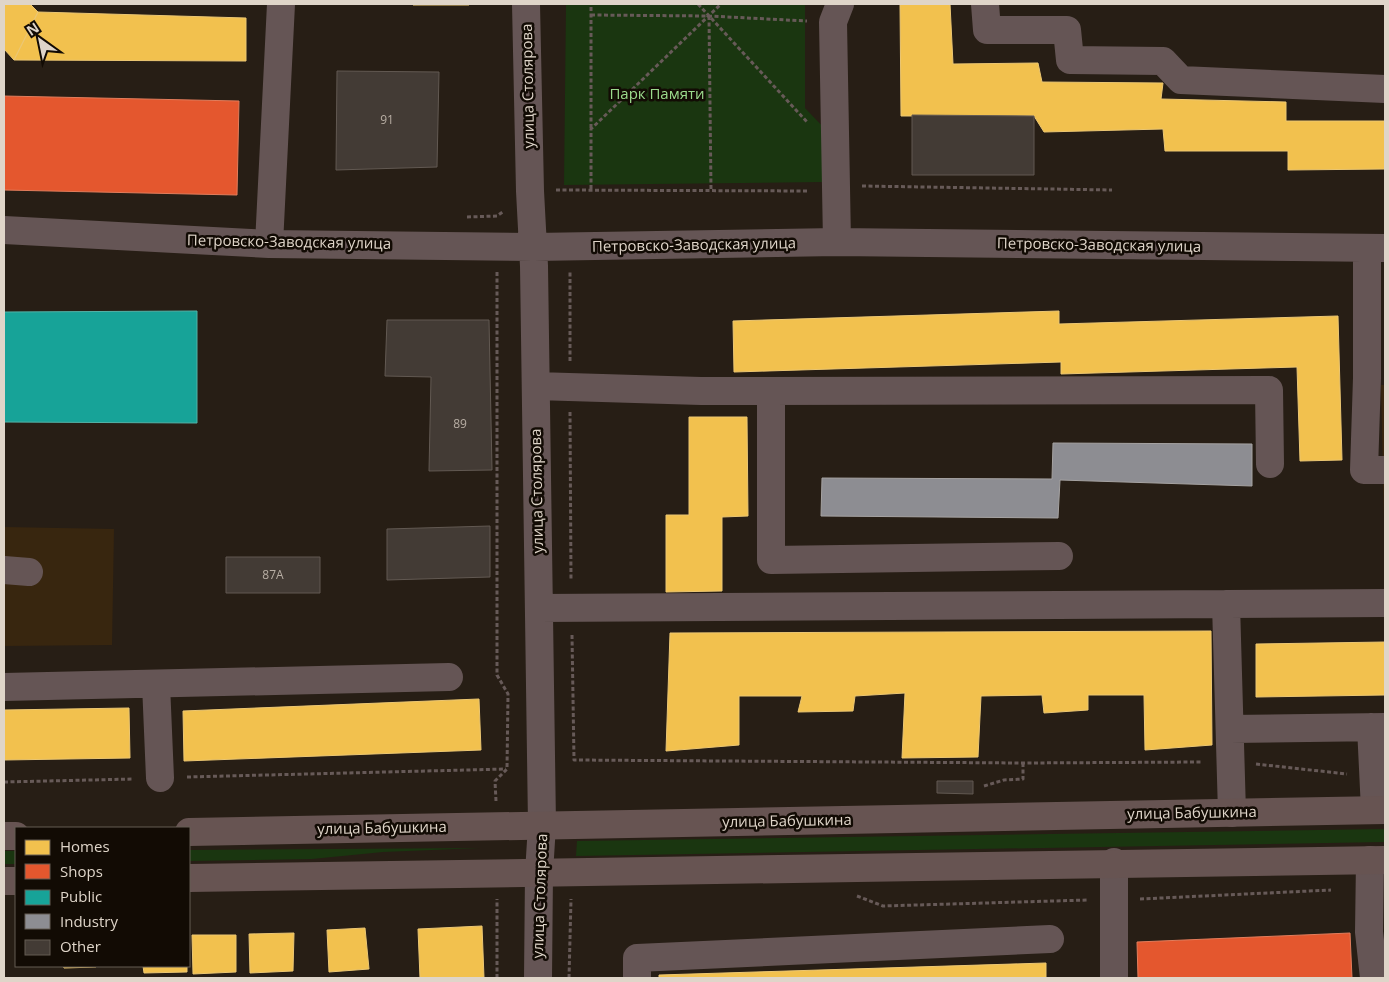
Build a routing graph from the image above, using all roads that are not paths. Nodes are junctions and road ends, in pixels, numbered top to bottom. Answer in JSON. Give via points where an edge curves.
{"nodes":[{"id":1,"x":281,"y":4,"type":"edge"},
{"id":2,"x":526,"y":4,"type":"edge"},
{"id":3,"x":985,"y":4,"type":"edge"},
{"id":4,"x":836,"y":13,"type":"edge"},
{"id":5,"x":1385,"y":89,"type":"edge"},
{"id":6,"x":4,"y":230,"type":"edge"},
{"id":7,"x":837,"y":242,"type":"junction"},
{"id":8,"x":269,"y":244,"type":"junction"},
{"id":9,"x":534,"y":247,"type":"junction"},
{"id":10,"x":1376,"y":260,"type":"edge"},
{"id":11,"x":1376,"y":378,"type":"edge"},
{"id":12,"x":536,"y":386,"type":"junction"},
{"id":13,"x":771,"y":390,"type":"junction"},
{"id":14,"x":1270,"y":464,"type":"dead end"},
{"id":15,"x":1385,"y":470,"type":"edge"},
{"id":16,"x":1058,"y":556,"type":"dead end"},
{"id":17,"x":1385,"y":603,"type":"edge"},
{"id":18,"x":1226,"y":604,"type":"junction"},
{"id":19,"x":539,"y":608,"type":"junction"},
{"id":20,"x":448,"y":676,"type":"dead end"},
{"id":21,"x":156,"y":684,"type":"junction"},
{"id":22,"x":4,"y":687,"type":"edge"},
{"id":23,"x":1378,"y":727,"type":"edge"},
{"id":24,"x":1230,"y":729,"type":"junction"},
{"id":25,"x":160,"y":778,"type":"road end"},
{"id":26,"x":1378,"y":802,"type":"edge"},
{"id":27,"x":1232,"y":813,"type":"junction"},
{"id":28,"x":542,"y":825,"type":"junction"},
{"id":29,"x":190,"y":832,"type":"edge"},
{"id":30,"x":1378,"y":860,"type":"edge"},
{"id":31,"x":1114,"y":862,"type":"junction"},
{"id":32,"x":539,"y":873,"type":"junction"},
{"id":33,"x":190,"y":878,"type":"edge"},
{"id":34,"x":1377,"y":932,"type":"edge"},
{"id":35,"x":1050,"y":939,"type":"dead end"},
{"id":36,"x":538,"y":978,"type":"edge"},
{"id":37,"x":637,"y":978,"type":"edge"},
{"id":38,"x":1114,"y":978,"type":"edge"},
{"id":39,"x":1374,"y":978,"type":"edge"}],
"edges":[{"from":1,"to":8,"type":"street"},
{"from":2,"to":9,"type":"street","name":"улица Столярова"},
{"from":3,"to":5,"type":"street","via":[[987,30],[1068,30],[1070,60],[1163,61],[1181,80]]},
{"from":4,"to":7,"type":"street"},
{"from":6,"to":8,"type":"street","name":"Петровско-Заводская улица"},
{"from":7,"to":9,"type":"street","name":"Петровско-Заводская улица"},
{"from":7,"to":10,"type":"street","name":"Петровско-Заводская улица"},
{"from":8,"to":9,"type":"street","name":"Петровско-Заводская улица"},
{"from":9,"to":12,"type":"street","name":"улица Столярова"},
{"from":10,"to":11,"type":"street"},
{"from":11,"to":15,"type":"street","via":[[1364,470]]},
{"from":12,"to":13,"type":"street"},
{"from":12,"to":19,"type":"street","name":"улица Столярова"},
{"from":13,"to":14,"type":"street","via":[[1269,390]]},
{"from":13,"to":16,"type":"street","via":[[770,560]]},
{"from":17,"to":18,"type":"street"},
{"from":18,"to":19,"type":"street"},
{"from":18,"to":24,"type":"street"},
{"from":19,"to":28,"type":"street","name":"улица Столярова"},
{"from":20,"to":21,"type":"street"},
{"from":21,"to":22,"type":"street"},
{"from":21,"to":25,"type":"street"},
{"from":23,"to":24,"type":"street"},
{"from":23,"to":26,"type":"street"},
{"from":24,"to":27,"type":"street"},
{"from":26,"to":27,"type":"main road","name":"улица Бабушкина"},
{"from":27,"to":28,"type":"main road","name":"улица Бабушкина"},
{"from":28,"to":29,"type":"main road","name":"улица Бабушкина"},
{"from":28,"to":32,"type":"street","name":"улица Столярова"},
{"from":30,"to":31,"type":"main road"},
{"from":30,"to":34,"type":"street","via":[[1370,888]]},
{"from":31,"to":32,"type":"main road"},
{"from":31,"to":38,"type":"street"},
{"from":32,"to":33,"type":"main road"},
{"from":32,"to":36,"type":"street","name":"улица Столярова"},
{"from":34,"to":39,"type":"street"},
{"from":35,"to":37,"type":"street","via":[[638,958]]}]}
